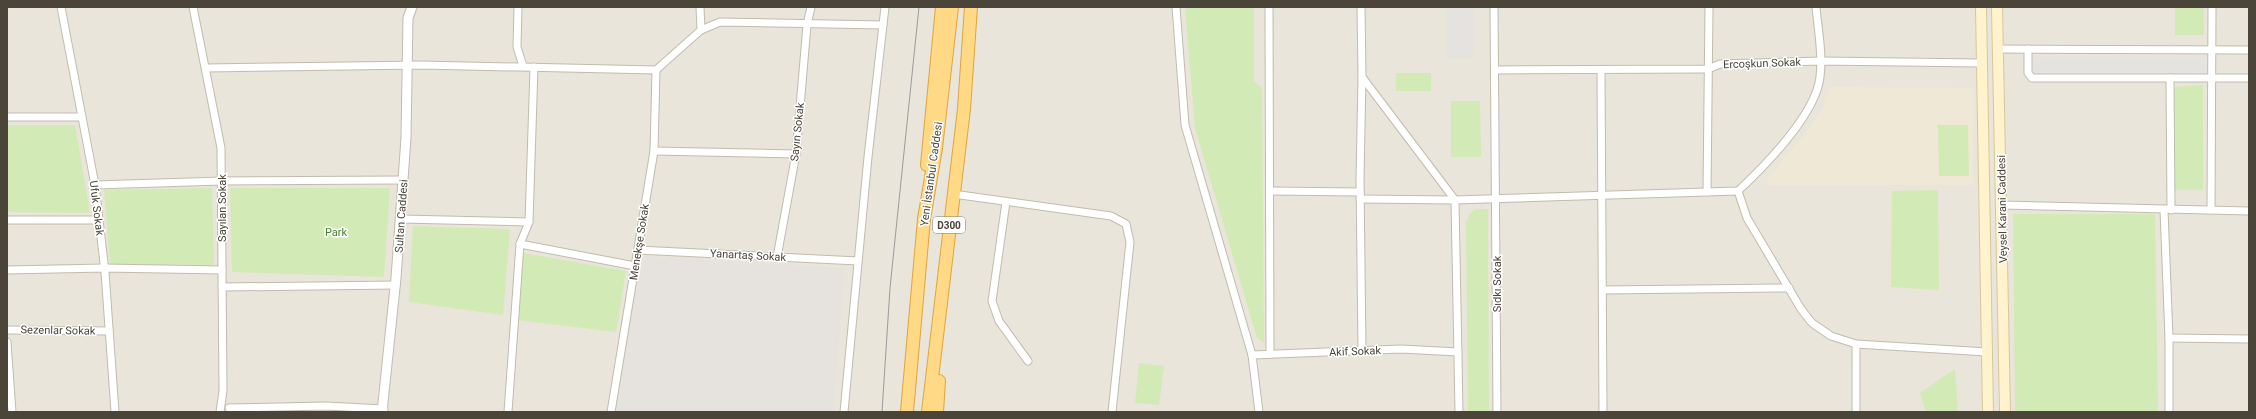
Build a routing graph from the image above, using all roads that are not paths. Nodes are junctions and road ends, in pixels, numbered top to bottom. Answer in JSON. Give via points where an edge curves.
{"nodes":[{"id":1,"x":61,"y":7,"type":"edge"},
{"id":2,"x":193,"y":7,"type":"edge"},
{"id":3,"x":404,"y":7,"type":"edge"},
{"id":4,"x":412,"y":7,"type":"edge"},
{"id":5,"x":518,"y":7,"type":"edge"},
{"id":6,"x":700,"y":7,"type":"edge"},
{"id":7,"x":811,"y":7,"type":"edge"},
{"id":8,"x":885,"y":7,"type":"edge"},
{"id":9,"x":942,"y":7,"type":"edge"},
{"id":10,"x":952,"y":7,"type":"edge"},
{"id":11,"x":971,"y":7,"type":"edge"},
{"id":12,"x":980,"y":7,"type":"edge"},
{"id":13,"x":1176,"y":7,"type":"edge"},
{"id":14,"x":1269,"y":7,"type":"edge"},
{"id":15,"x":1361,"y":7,"type":"edge"},
{"id":16,"x":1494,"y":7,"type":"edge"},
{"id":17,"x":1709,"y":7,"type":"edge"},
{"id":18,"x":1816,"y":7,"type":"edge"},
{"id":19,"x":1981,"y":7,"type":"edge"},
{"id":20,"x":1997,"y":7,"type":"edge"},
{"id":21,"x":2212,"y":7,"type":"edge"},
{"id":22,"x":408,"y":18,"type":"junction"},
{"id":23,"x":807,"y":25,"type":"junction"},
{"id":24,"x":883,"y":25,"type":"junction"},
{"id":25,"x":700,"y":30,"type":"junction"},
{"id":26,"x":1999,"y":49,"type":"junction"},
{"id":27,"x":2028,"y":49,"type":"junction"},
{"id":28,"x":2211,"y":49,"type":"junction"},
{"id":29,"x":2249,"y":50,"type":"edge"},
{"id":30,"x":1821,"y":61,"type":"junction"},
{"id":31,"x":1982,"y":63,"type":"junction"},
{"id":32,"x":406,"y":66,"type":"junction"},
{"id":33,"x":523,"y":66,"type":"junction"},
{"id":34,"x":534,"y":67,"type":"junction"},
{"id":35,"x":206,"y":68,"type":"junction"},
{"id":36,"x":656,"y":70,"type":"junction"},
{"id":37,"x":1495,"y":70,"type":"junction"},
{"id":38,"x":1601,"y":70,"type":"junction"},
{"id":39,"x":1708,"y":70,"type":"junction"},
{"id":40,"x":1362,"y":77,"type":"junction"},
{"id":41,"x":2170,"y":78,"type":"junction"},
{"id":42,"x":2210,"y":78,"type":"junction"},
{"id":43,"x":2249,"y":78,"type":"edge"},
{"id":44,"x":964,"y":109,"type":"junction"},
{"id":45,"x":7,"y":116,"type":"edge"},
{"id":46,"x":81,"y":117,"type":"junction"},
{"id":47,"x":654,"y":151,"type":"junction"},
{"id":48,"x":796,"y":154,"type":"junction"},
{"id":49,"x":403,"y":180,"type":"junction"},
{"id":50,"x":222,"y":181,"type":"junction"},
{"id":51,"x":95,"y":185,"type":"junction"},
{"id":52,"x":1270,"y":191,"type":"junction"},
{"id":53,"x":1738,"y":191,"type":"junction"},
{"id":54,"x":1707,"y":192,"type":"junction"},
{"id":55,"x":953,"y":194,"type":"junction"},
{"id":56,"x":1360,"y":195,"type":"junction"},
{"id":57,"x":1603,"y":195,"type":"junction"},
{"id":58,"x":1497,"y":198,"type":"junction"},
{"id":59,"x":1455,"y":200,"type":"junction"},
{"id":60,"x":1006,"y":202,"type":"junction"},
{"id":61,"x":2002,"y":205,"type":"junction"},
{"id":62,"x":2167,"y":210,"type":"junction"},
{"id":63,"x":2211,"y":210,"type":"junction"},
{"id":64,"x":2249,"y":211,"type":"edge"},
{"id":65,"x":400,"y":219,"type":"junction"},
{"id":66,"x":924,"y":219,"type":"junction"},
{"id":67,"x":7,"y":220,"type":"edge"},
{"id":68,"x":99,"y":220,"type":"junction"},
{"id":69,"x":529,"y":222,"type":"junction"},
{"id":70,"x":520,"y":244,"type":"junction"},
{"id":71,"x":638,"y":250,"type":"junction"},
{"id":72,"x":777,"y":256,"type":"junction"},
{"id":73,"x":858,"y":260,"type":"junction"},
{"id":74,"x":635,"y":266,"type":"junction"},
{"id":75,"x":104,"y":268,"type":"junction"},
{"id":76,"x":7,"y":270,"type":"edge"},
{"id":77,"x":222,"y":270,"type":"junction"},
{"id":78,"x":396,"y":285,"type":"junction"},
{"id":79,"x":222,"y":287,"type":"junction"},
{"id":80,"x":1789,"y":288,"type":"junction"},
{"id":81,"x":1604,"y":290,"type":"junction"},
{"id":82,"x":7,"y":330,"type":"edge"},
{"id":83,"x":109,"y":331,"type":"junction"},
{"id":84,"x":913,"y":338,"type":"junction"},
{"id":85,"x":2169,"y":338,"type":"junction"},
{"id":86,"x":2249,"y":339,"type":"edge"},
{"id":87,"x":7,"y":342,"type":"edge"},
{"id":88,"x":936,"y":342,"type":"junction"},
{"id":89,"x":1856,"y":344,"type":"junction"},
{"id":90,"x":1362,"y":351,"type":"junction"},
{"id":91,"x":1458,"y":352,"type":"junction"},
{"id":92,"x":1987,"y":352,"type":"junction"},
{"id":93,"x":1270,"y":354,"type":"junction"},
{"id":94,"x":1252,"y":355,"type":"junction"},
{"id":95,"x":1028,"y":361,"type":"dead end"},
{"id":96,"x":223,"y":391,"type":"junction"},
{"id":97,"x":229,"y":410,"type":"edge"},
{"id":98,"x":384,"y":411,"type":"edge"},
{"id":99,"x":12,"y":412,"type":"edge"},
{"id":100,"x":115,"y":412,"type":"edge"},
{"id":101,"x":220,"y":412,"type":"edge"},
{"id":102,"x":508,"y":412,"type":"edge"},
{"id":103,"x":611,"y":412,"type":"edge"},
{"id":104,"x":844,"y":412,"type":"edge"},
{"id":105,"x":899,"y":412,"type":"edge"},
{"id":106,"x":907,"y":412,"type":"edge"},
{"id":107,"x":928,"y":412,"type":"edge"},
{"id":108,"x":937,"y":412,"type":"edge"},
{"id":109,"x":1112,"y":412,"type":"edge"},
{"id":110,"x":1259,"y":412,"type":"edge"},
{"id":111,"x":1460,"y":412,"type":"edge"},
{"id":112,"x":1498,"y":412,"type":"edge"},
{"id":113,"x":1604,"y":412,"type":"edge"},
{"id":114,"x":1856,"y":412,"type":"edge"},
{"id":115,"x":1988,"y":412,"type":"edge"},
{"id":116,"x":2005,"y":412,"type":"edge"},
{"id":117,"x":2169,"y":412,"type":"edge"}],
"edges":[{"from":1,"to":46,"type":"street","name":"Ufuk Sokak"},
{"from":2,"to":35,"type":"street","name":"Sayılan Sokak"},
{"from":3,"to":22,"type":"street","name":"Sultan Caddesi"},
{"from":4,"to":22,"type":"street","name":"Sultan Caddesi"},
{"from":5,"to":33,"type":"street","via":[[517,47]]},
{"from":6,"to":25,"type":"street"},
{"from":7,"to":23,"type":"street","name":"Sayın Sokak"},
{"from":8,"to":24,"type":"street"},
{"from":9,"to":66,"type":"highway","via":[[927,145]]},
{"from":10,"to":66,"type":"highway","name":"Yeni İstanbul Caddesi","number":"D300","via":[[936,148]]},
{"from":11,"to":44,"type":"highway","number":"D300"},
{"from":12,"to":44,"type":"highway"},
{"from":13,"to":94,"type":"street","via":[[1185,125]]},
{"from":14,"to":52,"type":"street"},
{"from":15,"to":40,"type":"street"},
{"from":16,"to":37,"type":"street","name":"Sıdkı Sokak"},
{"from":17,"to":39,"type":"street"},
{"from":18,"to":30,"type":"street"},
{"from":19,"to":31,"type":"main road","name":"Veysel Karani Caddesi"},
{"from":20,"to":26,"type":"main road","name":"Veysel Karani Caddesi"},
{"from":21,"to":28,"type":"street"},
{"from":22,"to":32,"type":"street","name":"Sultan Caddesi"},
{"from":23,"to":24,"type":"street"},
{"from":23,"to":25,"type":"street","via":[[720,22]]},
{"from":23,"to":48,"type":"street","name":"Sayın Sokak"},
{"from":24,"to":73,"type":"street"},
{"from":25,"to":36,"type":"street"},
{"from":26,"to":27,"type":"street"},
{"from":26,"to":61,"type":"main road","name":"Veysel Karani Caddesi"},
{"from":27,"to":28,"type":"street"},
{"from":27,"to":41,"type":"street","via":[[2028,73],[2032,78]]},
{"from":28,"to":29,"type":"street"},
{"from":28,"to":42,"type":"street"},
{"from":30,"to":31,"type":"street","name":"Ercoşkun Sokak"},
{"from":30,"to":39,"type":"street","name":"Ercoşkun Sokak","via":[[1720,64]]},
{"from":30,"to":53,"type":"street","via":[[1816,96],[1806,114],[1754,176]]},
{"from":31,"to":92,"type":"main road","name":"Veysel Karani Caddesi"},
{"from":32,"to":33,"type":"street"},
{"from":32,"to":35,"type":"street"},
{"from":32,"to":49,"type":"street","name":"Sultan Caddesi"},
{"from":33,"to":34,"type":"street"},
{"from":34,"to":36,"type":"street"},
{"from":34,"to":69,"type":"street"},
{"from":35,"to":50,"type":"street","name":"Sayılan Sokak","via":[[222,148]]},
{"from":36,"to":47,"type":"street","name":"Menekşe Sokak"},
{"from":37,"to":38,"type":"street","name":"Ercoşkun Sokak"},
{"from":37,"to":58,"type":"street","name":"Sıdkı Sokak"},
{"from":38,"to":39,"type":"street","name":"Ercoşkun Sokak"},
{"from":38,"to":57,"type":"street"},
{"from":39,"to":54,"type":"street"},
{"from":40,"to":56,"type":"street"},
{"from":40,"to":59,"type":"street"},
{"from":41,"to":42,"type":"street"},
{"from":41,"to":62,"type":"street"},
{"from":42,"to":43,"type":"street"},
{"from":42,"to":63,"type":"street"},
{"from":44,"to":55,"type":"highway","number":"D300"},
{"from":45,"to":46,"type":"street"},
{"from":46,"to":51,"type":"street","name":"Ufuk Sokak"},
{"from":47,"to":48,"type":"street"},
{"from":47,"to":71,"type":"street","name":"Menekşe Sokak"},
{"from":48,"to":72,"type":"street","name":"Sayın Sokak"},
{"from":49,"to":50,"type":"street"},
{"from":49,"to":65,"type":"street","name":"Sultan Caddesi"},
{"from":50,"to":51,"type":"street"},
{"from":50,"to":77,"type":"street","name":"Sayılan Sokak"},
{"from":51,"to":68,"type":"street","name":"Ufuk Sokak"},
{"from":52,"to":56,"type":"street"},
{"from":52,"to":93,"type":"street"},
{"from":53,"to":54,"type":"street"},
{"from":53,"to":80,"type":"street","via":[[1747,218]]},
{"from":54,"to":57,"type":"street"},
{"from":55,"to":60,"type":"street"},
{"from":55,"to":88,"type":"highway","number":"D300"},
{"from":56,"to":59,"type":"street"},
{"from":56,"to":90,"type":"street"},
{"from":57,"to":58,"type":"street"},
{"from":57,"to":81,"type":"street"},
{"from":58,"to":59,"type":"street"},
{"from":58,"to":112,"type":"street","name":"Sıdkı Sokak"},
{"from":59,"to":91,"type":"street"},
{"from":60,"to":95,"type":"street","via":[[992,301],[999,321]]},
{"from":60,"to":109,"type":"street","via":[[1111,216],[1126,224],[1130,242]]},
{"from":61,"to":62,"type":"street"},
{"from":61,"to":116,"type":"main road","name":"Veysel Karani Caddesi"},
{"from":62,"to":63,"type":"street"},
{"from":62,"to":85,"type":"street"},
{"from":63,"to":64,"type":"street"},
{"from":65,"to":69,"type":"street"},
{"from":65,"to":78,"type":"street","name":"Sultan Caddesi"},
{"from":66,"to":84,"type":"highway","name":"Yeni İstanbul Caddesi","number":"D300"},
{"from":67,"to":68,"type":"street"},
{"from":68,"to":75,"type":"street","name":"Ufuk Sokak"},
{"from":69,"to":70,"type":"street"},
{"from":70,"to":74,"type":"street"},
{"from":70,"to":102,"type":"street"},
{"from":71,"to":72,"type":"street","name":"Yanartaş Sokak"},
{"from":71,"to":74,"type":"street","name":"Menekşe Sokak"},
{"from":72,"to":73,"type":"street","name":"Yanartaş Sokak"},
{"from":73,"to":104,"type":"street"},
{"from":74,"to":103,"type":"street","name":"Menekşe Sokak"},
{"from":75,"to":76,"type":"street"},
{"from":75,"to":77,"type":"street"},
{"from":75,"to":83,"type":"street","name":"Ufuk Sokak"},
{"from":77,"to":79,"type":"street","name":"Sayılan Sokak"},
{"from":78,"to":79,"type":"street"},
{"from":78,"to":98,"type":"street","name":"Sultan Caddesi"},
{"from":79,"to":96,"type":"street","name":"Sayılan Sokak"},
{"from":80,"to":81,"type":"street"},
{"from":80,"to":89,"type":"street","via":[[1812,323],[1831,336]]},
{"from":81,"to":113,"type":"street"},
{"from":82,"to":83,"type":"street","name":"Sezenlar Sokak"},
{"from":83,"to":100,"type":"street","name":"Ufuk Sokak"},
{"from":84,"to":105,"type":"highway","via":[[905,368]]},
{"from":84,"to":106,"type":"highway","name":"Yeni İstanbul Caddesi"},
{"from":85,"to":86,"type":"street"},
{"from":85,"to":117,"type":"street"},
{"from":87,"to":99,"type":"street"},
{"from":88,"to":107,"type":"highway"},
{"from":88,"to":108,"type":"highway","via":[[939,364]]},
{"from":89,"to":92,"type":"street"},
{"from":89,"to":114,"type":"street"},
{"from":90,"to":91,"type":"street","name":"Akif Sokak"},
{"from":90,"to":93,"type":"street","name":"Akif Sokak"},
{"from":91,"to":111,"type":"street"},
{"from":92,"to":115,"type":"main road","name":"Veysel Karani Caddesi"},
{"from":93,"to":94,"type":"street","name":"Akif Sokak"},
{"from":94,"to":110,"type":"street"},
{"from":96,"to":97,"type":"street"},
{"from":96,"to":101,"type":"street","name":"Sayılan Sokak"},
{"from":97,"to":98,"type":"street","via":[[326,406]]}]}
